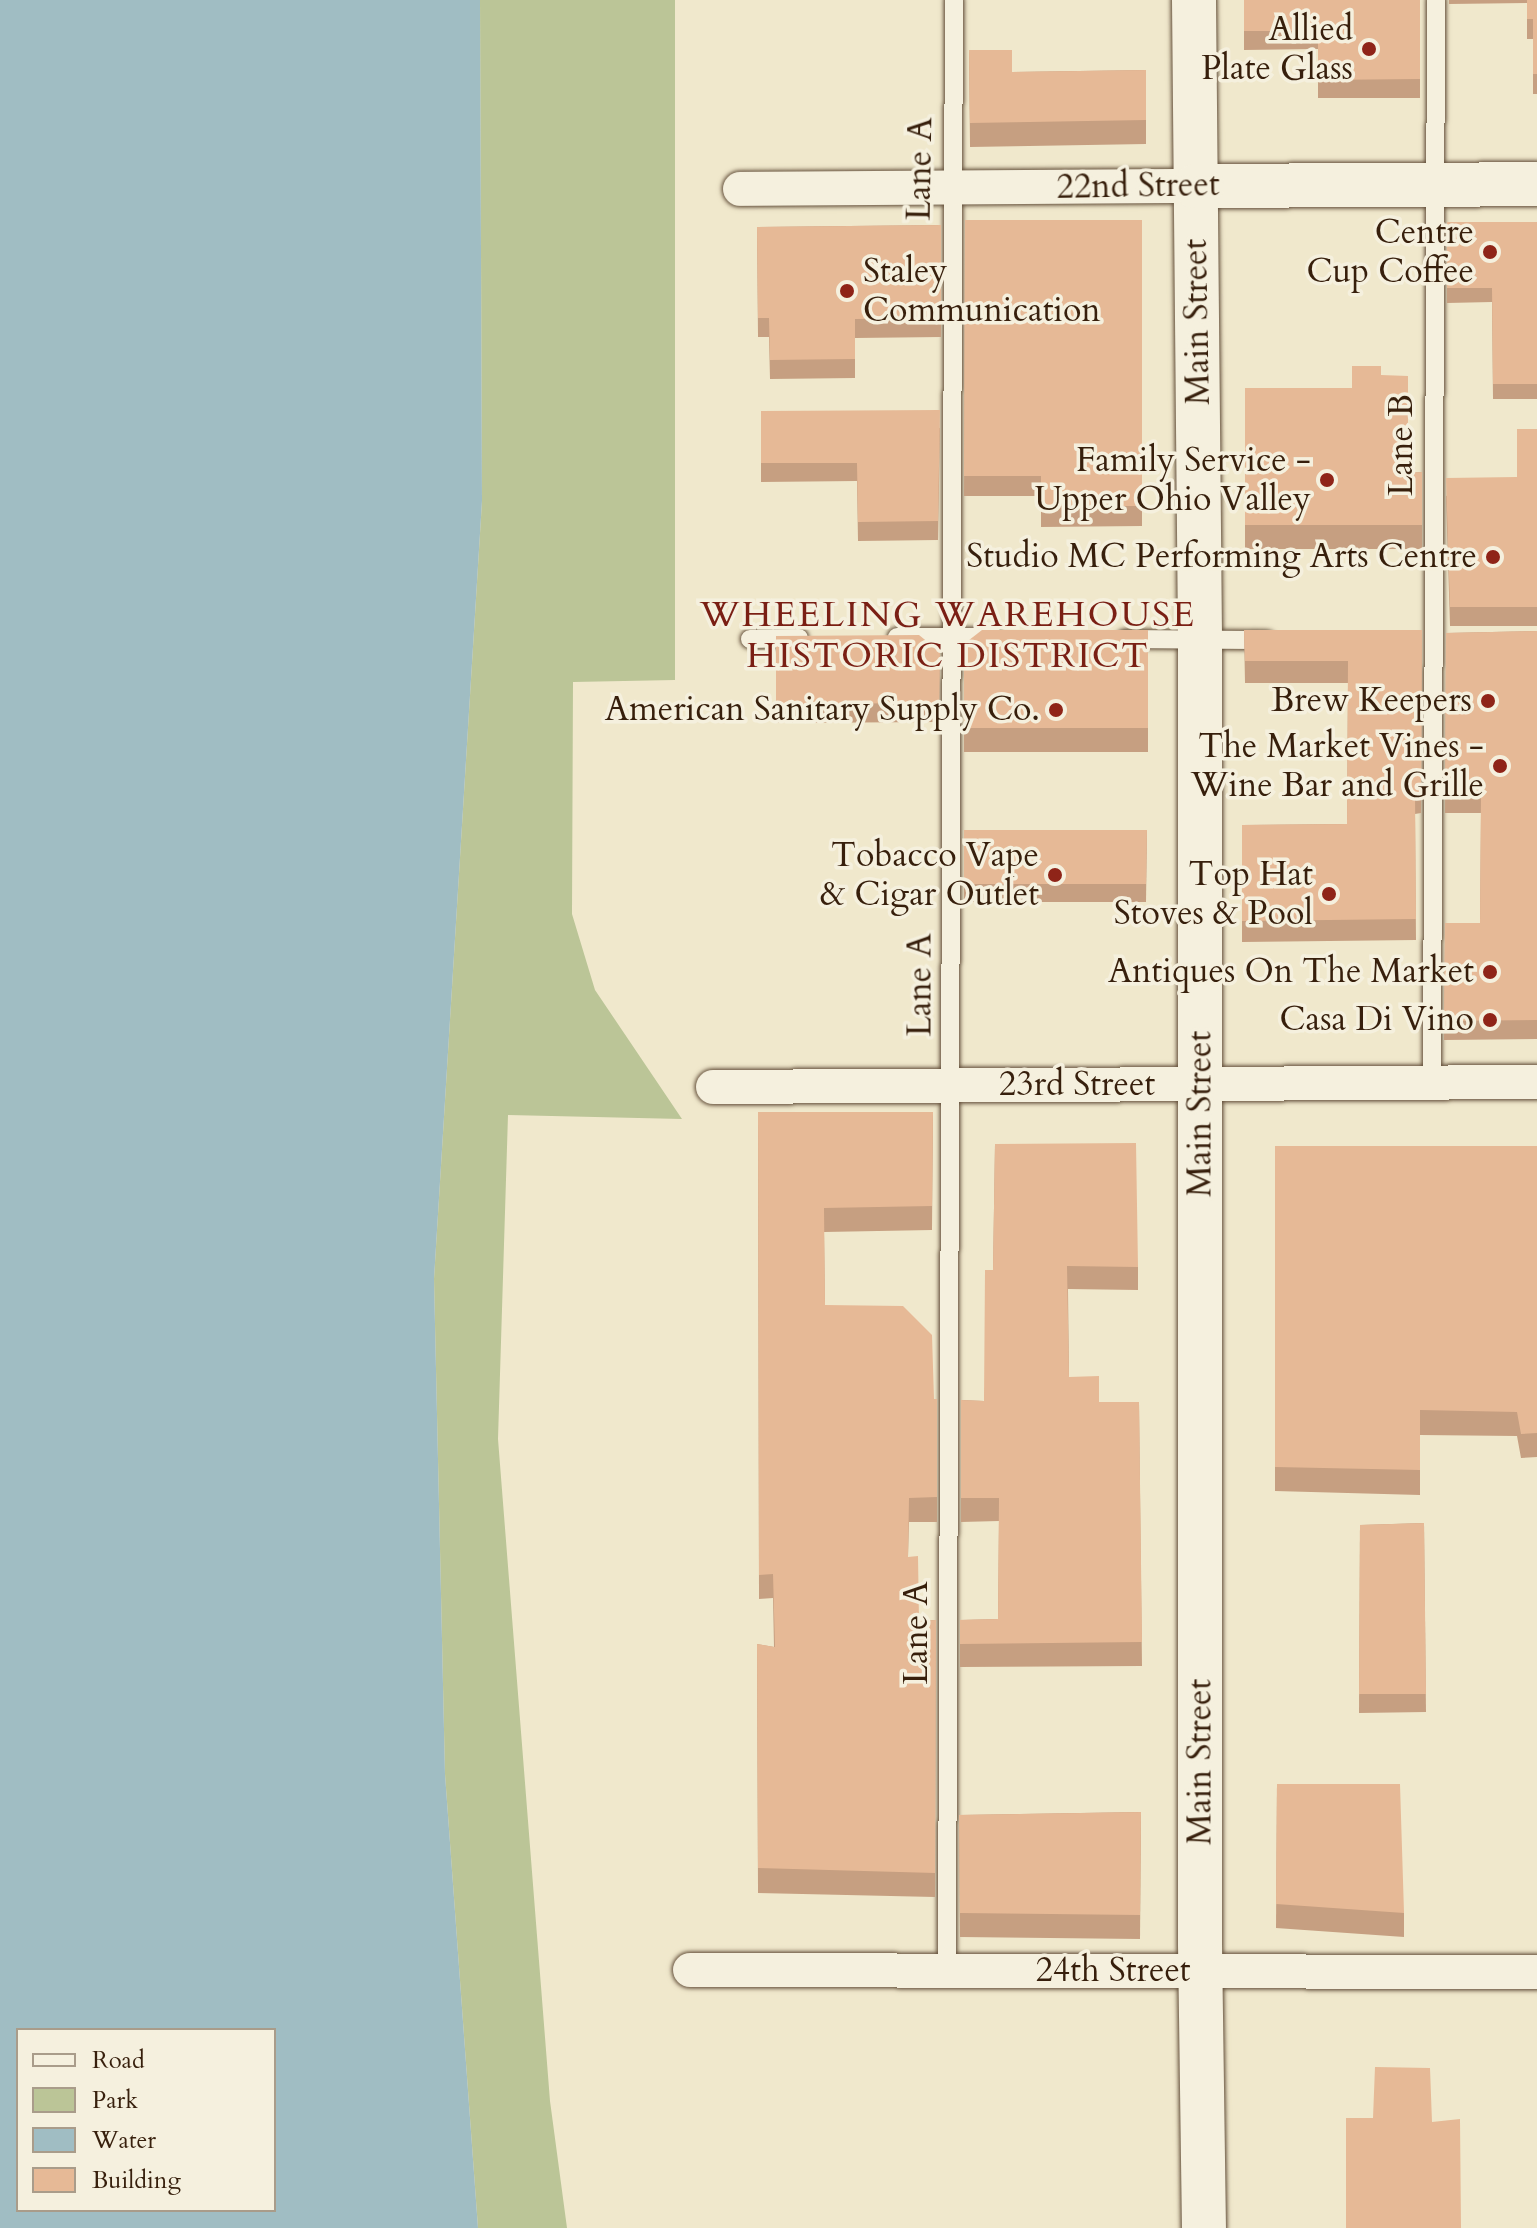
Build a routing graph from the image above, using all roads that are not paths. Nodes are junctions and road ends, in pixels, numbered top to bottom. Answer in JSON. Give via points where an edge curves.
{"nodes":[{"id":1,"x":954,"y":0,"type":"edge"},
{"id":2,"x":1194,"y":0,"type":"edge"},
{"id":3,"x":1436,"y":0,"type":"edge"},
{"id":4,"x":1537,"y":184,"type":"edge"},
{"id":5,"x":1434,"y":185,"type":"junction"},
{"id":6,"x":1195,"y":186,"type":"junction"},
{"id":7,"x":951,"y":188,"type":"junction"},
{"id":8,"x":740,"y":189,"type":"dead end"},
{"id":9,"x":950,"y":636,"type":"junction"},
{"id":10,"x":873,"y":637,"type":"edge"},
{"id":11,"x":1008,"y":637,"type":"edge"},
{"id":12,"x":812,"y":638,"type":"edge"},
{"id":13,"x":750,"y":639,"type":"dead end"},
{"id":14,"x":1110,"y":639,"type":"edge"},
{"id":15,"x":1293,"y":639,"type":"edge"},
{"id":16,"x":1200,"y":640,"type":"junction"},
{"id":17,"x":1537,"y":1082,"type":"edge"},
{"id":18,"x":1432,"y":1083,"type":"junction"},
{"id":19,"x":1200,"y":1084,"type":"junction"},
{"id":20,"x":951,"y":1086,"type":"junction"},
{"id":21,"x":713,"y":1087,"type":"dead end"},
{"id":22,"x":690,"y":1970,"type":"dead end"},
{"id":23,"x":947,"y":1971,"type":"junction"},
{"id":24,"x":1200,"y":1972,"type":"junction"},
{"id":25,"x":1537,"y":1972,"type":"edge"},
{"id":26,"x":1204,"y":2228,"type":"edge"}],
"edges":[{"from":1,"to":7,"type":"lane","name":"Lane A"},
{"from":2,"to":6,"type":"street","name":"Main Street"},
{"from":3,"to":5,"type":"lane","name":"Lane B"},
{"from":4,"to":5,"type":"street","name":"22nd Street"},
{"from":5,"to":6,"type":"street","name":"22nd Street"},
{"from":5,"to":18,"type":"lane","name":"Lane B"},
{"from":6,"to":7,"type":"street","name":"22nd Street"},
{"from":6,"to":16,"type":"street","name":"Main Street"},
{"from":7,"to":8,"type":"street","name":"22nd Street"},
{"from":7,"to":9,"type":"lane","name":"Lane A"},
{"from":9,"to":10,"type":"lane"},
{"from":9,"to":11,"type":"lane"},
{"from":9,"to":20,"type":"lane","name":"Lane A"},
{"from":12,"to":13,"type":"lane"},
{"from":14,"to":16,"type":"lane"},
{"from":15,"to":16,"type":"lane"},
{"from":16,"to":19,"type":"street","name":"Main Street"},
{"from":17,"to":18,"type":"street","name":"23rd Street"},
{"from":18,"to":19,"type":"street","name":"23rd Street"},
{"from":19,"to":20,"type":"street","name":"23rd Street"},
{"from":19,"to":24,"type":"street","name":"Main Street"},
{"from":20,"to":21,"type":"street","name":"23rd Street"},
{"from":20,"to":23,"type":"lane","name":"Lane A"},
{"from":22,"to":23,"type":"street","name":"24th Street"},
{"from":23,"to":24,"type":"street","name":"24th Street"},
{"from":24,"to":25,"type":"street","name":"24th Street"},
{"from":24,"to":26,"type":"street","name":"Main Street"}]}
